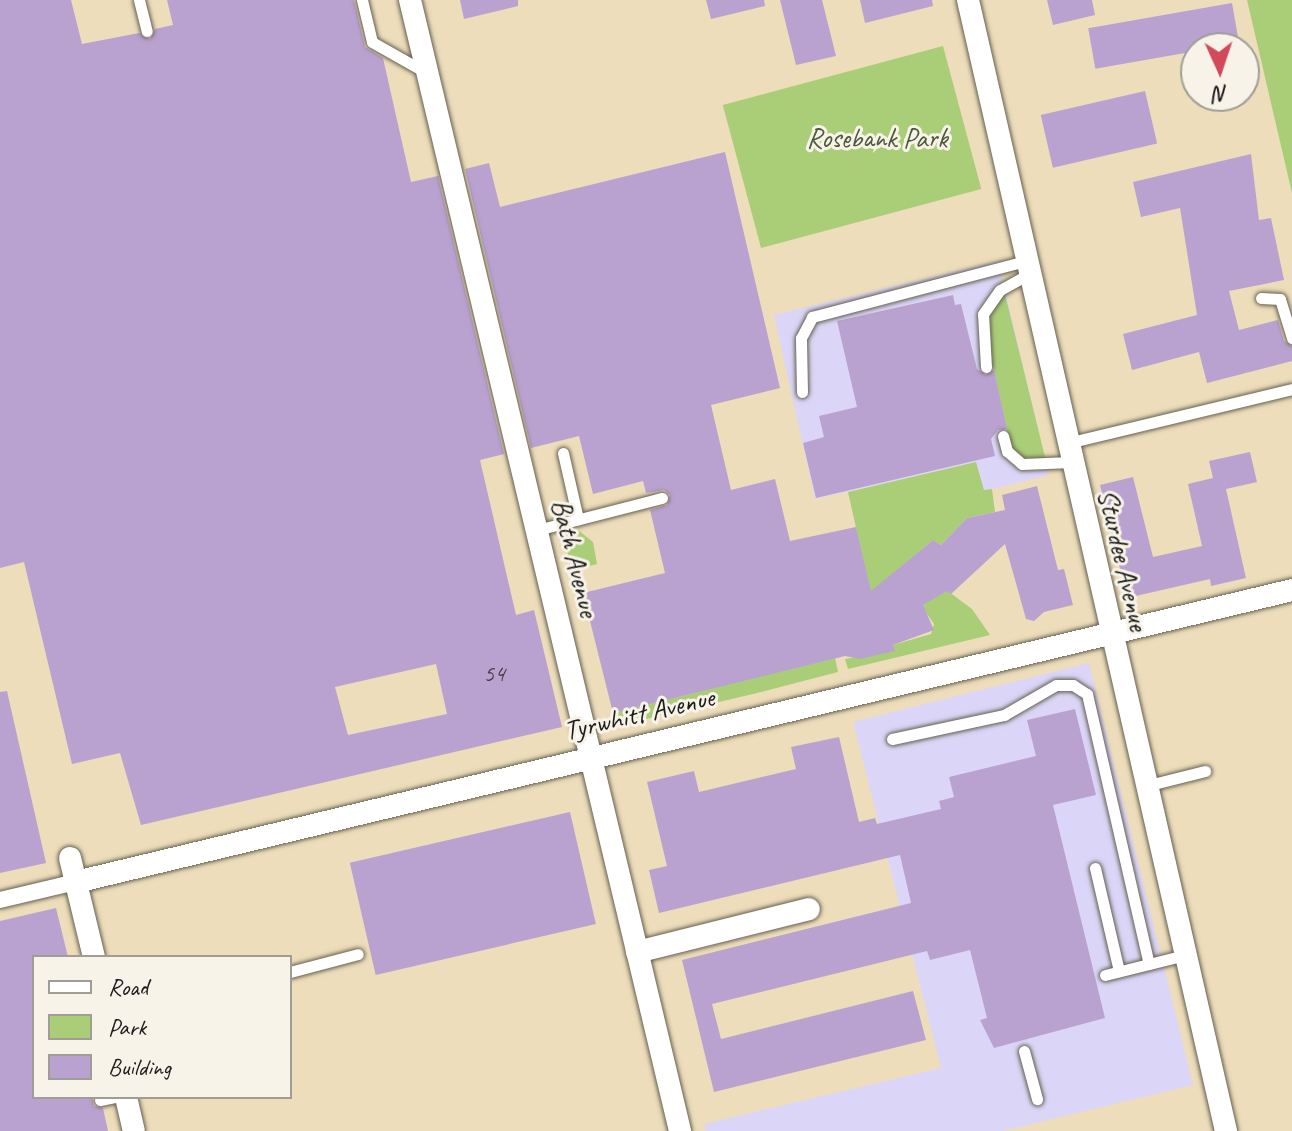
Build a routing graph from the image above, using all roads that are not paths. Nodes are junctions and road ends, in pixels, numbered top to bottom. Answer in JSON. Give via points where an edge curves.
{"nodes":[{"id":1,"x":139,"y":0,"type":"edge"},
{"id":2,"x":362,"y":0,"type":"edge"},
{"id":3,"x":410,"y":0,"type":"edge"},
{"id":4,"x":968,"y":0,"type":"edge"},
{"id":5,"x":147,"y":31,"type":"dead end"},
{"id":6,"x":427,"y":73,"type":"junction"},
{"id":7,"x":1027,"y":268,"type":"junction"},
{"id":8,"x":1261,"y":298,"type":"dead end"},
{"id":9,"x":1292,"y":338,"type":"edge"},
{"id":10,"x":986,"y":367,"type":"dead end"},
{"id":11,"x":1292,"y":389,"type":"edge"},
{"id":12,"x":802,"y":392,"type":"dead end"},
{"id":13,"x":1003,"y":436,"type":"dead end"},
{"id":14,"x":563,"y":453,"type":"dead end"},
{"id":15,"x":1069,"y":453,"type":"junction"},
{"id":16,"x":662,"y":498,"type":"dead end"},
{"id":17,"x":578,"y":519,"type":"junction"},
{"id":18,"x":537,"y":530,"type":"junction"},
{"id":19,"x":1292,"y":590,"type":"edge"},
{"id":20,"x":1109,"y":632,"type":"junction"},
{"id":21,"x":892,"y":739,"type":"dead end"},
{"id":22,"x":590,"y":756,"type":"junction"},
{"id":23,"x":1205,"y":771,"type":"dead end"},
{"id":24,"x":1144,"y":786,"type":"junction"},
{"id":25,"x":70,"y":858,"type":"dead end"},
{"id":26,"x":1095,"y":868,"type":"dead end"},
{"id":27,"x":76,"y":882,"type":"junction"},
{"id":28,"x":0,"y":900,"type":"edge"},
{"id":29,"x":809,"y":909,"type":"dead end"},
{"id":30,"x":637,"y":952,"type":"junction"},
{"id":31,"x":358,"y":954,"type":"dead end"},
{"id":32,"x":94,"y":955,"type":"edge"},
{"id":33,"x":1185,"y":955,"type":"junction"},
{"id":34,"x":1149,"y":964,"type":"junction"},
{"id":35,"x":292,"y":971,"type":"edge"},
{"id":36,"x":1119,"y":971,"type":"junction"},
{"id":37,"x":1105,"y":975,"type":"dead end"},
{"id":38,"x":1024,"y":1051,"type":"dead end"},
{"id":39,"x":105,"y":1099,"type":"edge"},
{"id":40,"x":126,"y":1099,"type":"edge"},
{"id":41,"x":1037,"y":1099,"type":"dead end"},
{"id":42,"x":100,"y":1100,"type":"dead end"},
{"id":43,"x":134,"y":1131,"type":"edge"},
{"id":44,"x":680,"y":1131,"type":"edge"},
{"id":45,"x":1226,"y":1131,"type":"edge"}],
"edges":[{"from":1,"to":5,"type":"lane"},
{"from":2,"to":6,"type":"lane","via":[[372,42]]},
{"from":3,"to":6,"type":"street","name":"Bath Avenue"},
{"from":4,"to":7,"type":"street","name":"Sturdee Avenue"},
{"from":6,"to":18,"type":"street","name":"Bath Avenue"},
{"from":7,"to":10,"type":"lane","via":[[1000,290],[983,314]]},
{"from":7,"to":12,"type":"lane","via":[[812,317],[801,338]]},
{"from":7,"to":15,"type":"street","name":"Sturdee Avenue"},
{"from":8,"to":9,"type":"lane","via":[[1280,299]]},
{"from":11,"to":15,"type":"lane"},
{"from":13,"to":15,"type":"lane","via":[[1013,459],[1022,464]]},
{"from":14,"to":17,"type":"lane"},
{"from":15,"to":20,"type":"street","name":"Sturdee Avenue"},
{"from":16,"to":17,"type":"lane"},
{"from":17,"to":18,"type":"lane"},
{"from":18,"to":22,"type":"street","name":"Bath Avenue"},
{"from":19,"to":20,"type":"street","name":"Tyrwhitt Avenue"},
{"from":20,"to":22,"type":"street","name":"Tyrwhitt Avenue"},
{"from":20,"to":24,"type":"street","name":"Sturdee Avenue"},
{"from":21,"to":34,"type":"lane","via":[[1004,715],[1056,685],[1073,685],[1087,694]]},
{"from":22,"to":27,"type":"street","name":"Tyrwhitt Avenue"},
{"from":22,"to":30,"type":"street","name":"Bath Avenue"},
{"from":23,"to":24,"type":"lane"},
{"from":24,"to":33,"type":"street","name":"Sturdee Avenue"},
{"from":25,"to":27,"type":"street"},
{"from":26,"to":36,"type":"lane"},
{"from":27,"to":28,"type":"street","name":"Tyrwhitt Avenue"},
{"from":27,"to":32,"type":"street"},
{"from":29,"to":30,"type":"street"},
{"from":30,"to":44,"type":"street","name":"Bath Avenue"},
{"from":31,"to":35,"type":"lane"},
{"from":33,"to":34,"type":"lane"},
{"from":33,"to":45,"type":"street","name":"Sturdee Avenue"},
{"from":34,"to":36,"type":"lane"},
{"from":36,"to":37,"type":"lane"},
{"from":38,"to":41,"type":"lane"},
{"from":39,"to":42,"type":"lane"},
{"from":40,"to":43,"type":"street"}]}
